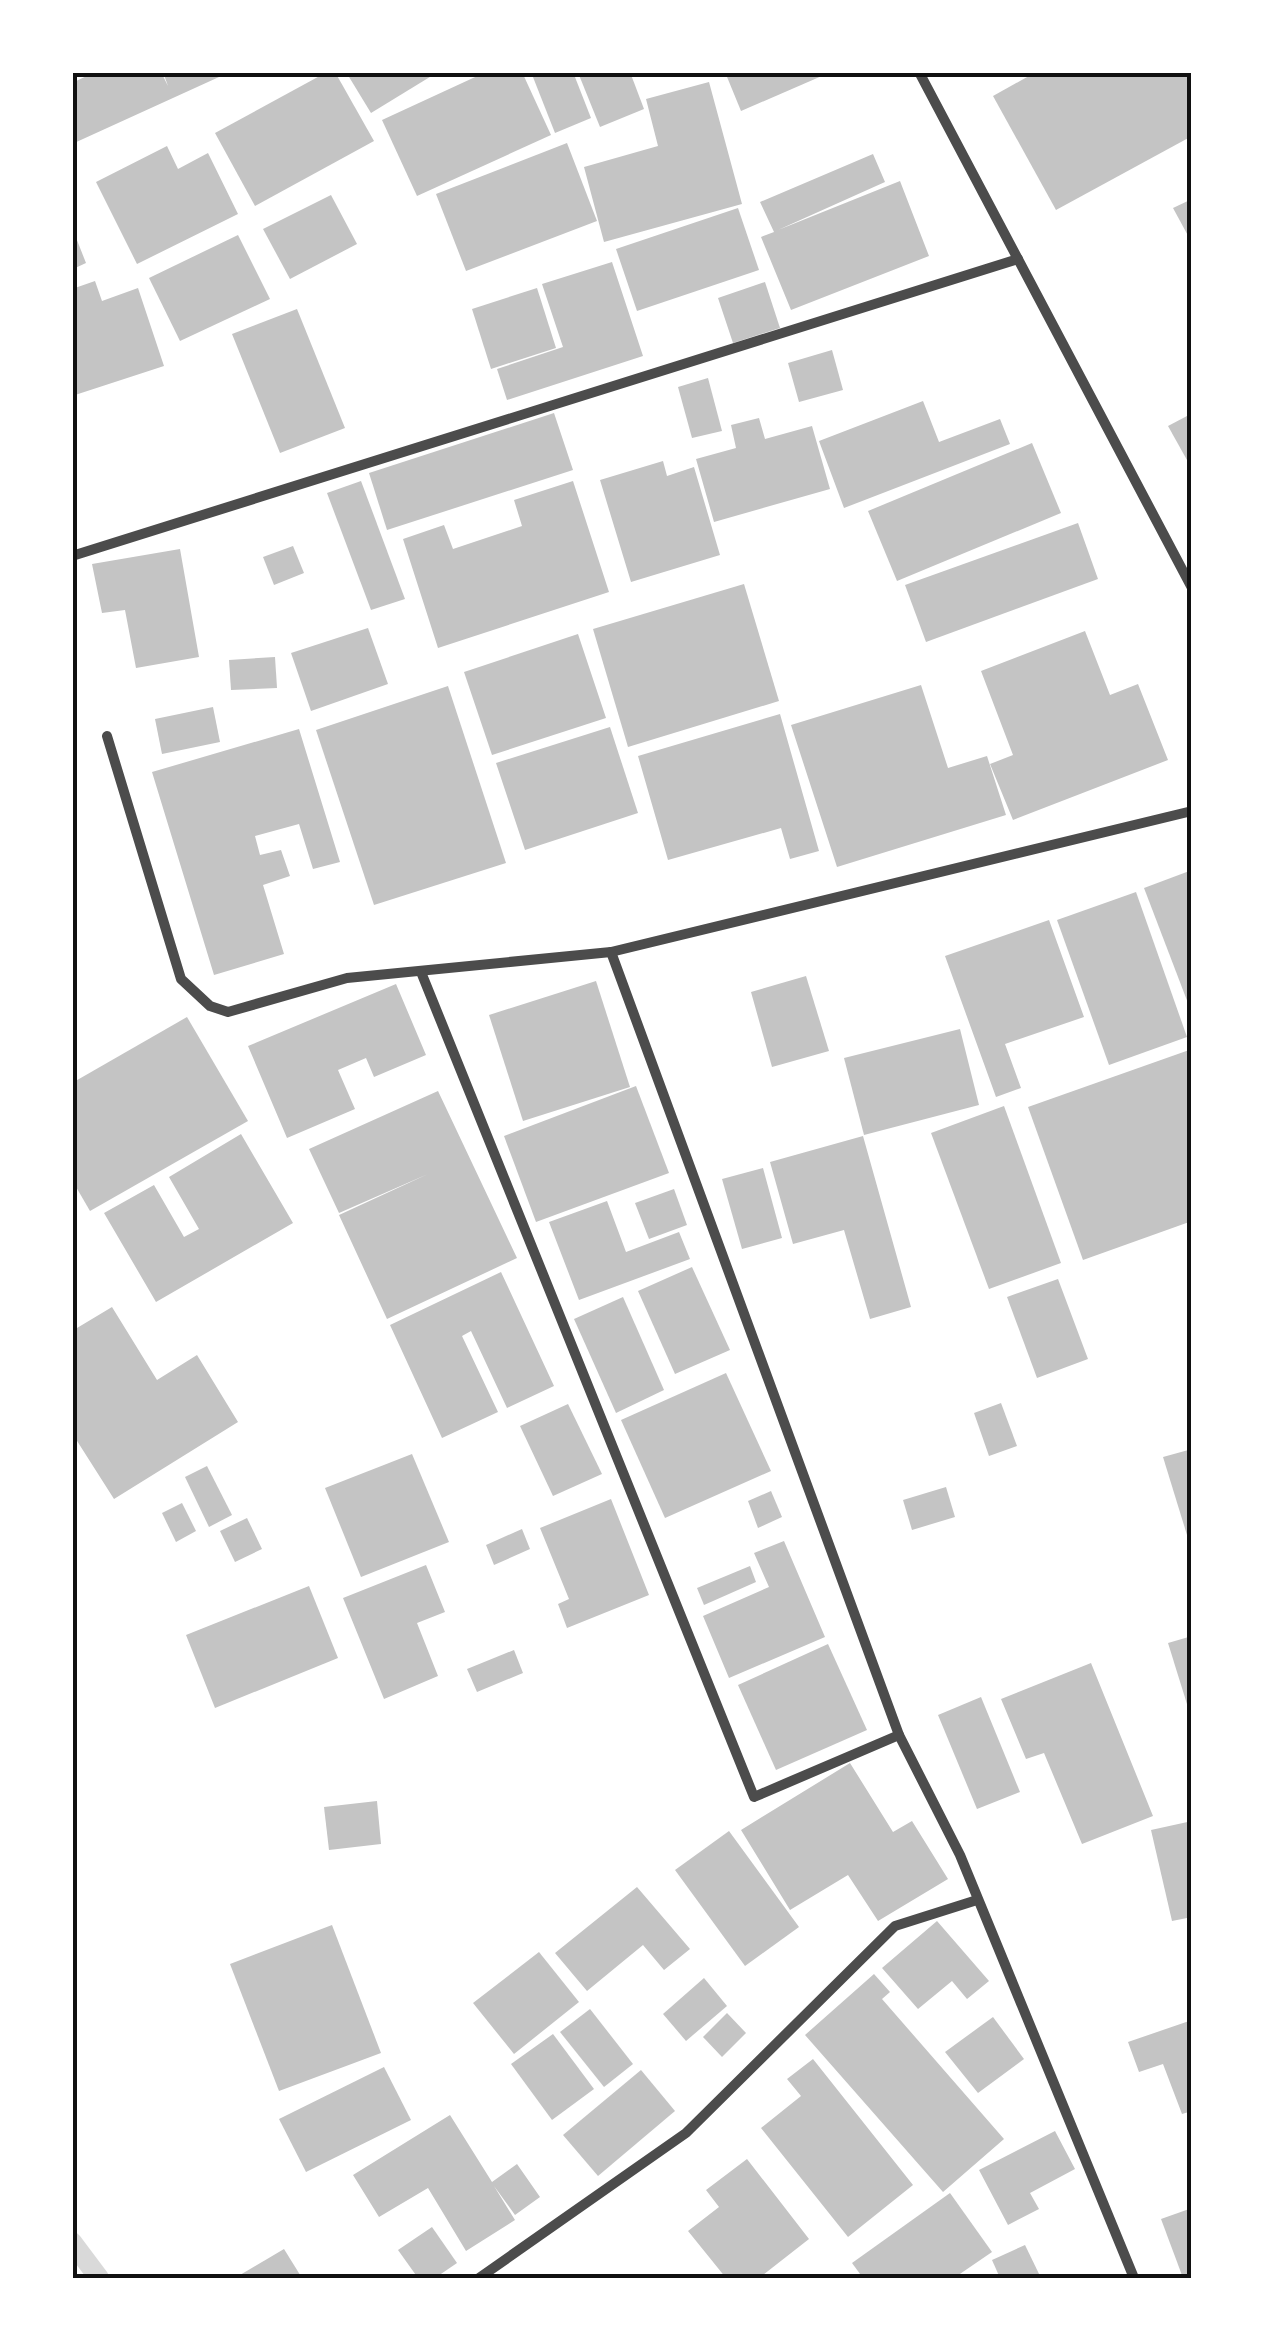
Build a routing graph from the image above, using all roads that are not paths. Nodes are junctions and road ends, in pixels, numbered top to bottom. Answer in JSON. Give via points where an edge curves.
{"nodes":[{"id":1,"x":919,"y":72,"type":"edge"},
{"id":2,"x":1018,"y":259,"type":"junction"},
{"id":3,"x":72,"y":556,"type":"edge"},
{"id":4,"x":1192,"y":588,"type":"edge"},
{"id":5,"x":107,"y":736,"type":"dead end"},
{"id":6,"x":1192,"y":811,"type":"edge"},
{"id":7,"x":611,"y":952,"type":"junction"},
{"id":8,"x":422,"y":972,"type":"junction"},
{"id":9,"x":898,"y":1735,"type":"junction"},
{"id":10,"x":977,"y":1900,"type":"junction"},
{"id":11,"x":479,"y":2278,"type":"edge"},
{"id":12,"x":1134,"y":2278,"type":"edge"}],
"edges":[{"from":1,"to":2,"type":"street"},
{"from":2,"to":3,"type":"street"},
{"from":2,"to":4,"type":"street"},
{"from":5,"to":8,"type":"street","via":[[181,979],[210,1006],[228,1012],[347,978]]},
{"from":6,"to":7,"type":"street"},
{"from":7,"to":8,"type":"street"},
{"from":7,"to":9,"type":"street"},
{"from":8,"to":9,"type":"street","via":[[754,1797]]},
{"from":9,"to":10,"type":"street"},
{"from":10,"to":11,"type":"street","via":[[895,1926],[686,2133]]},
{"from":10,"to":12,"type":"street"}]}
